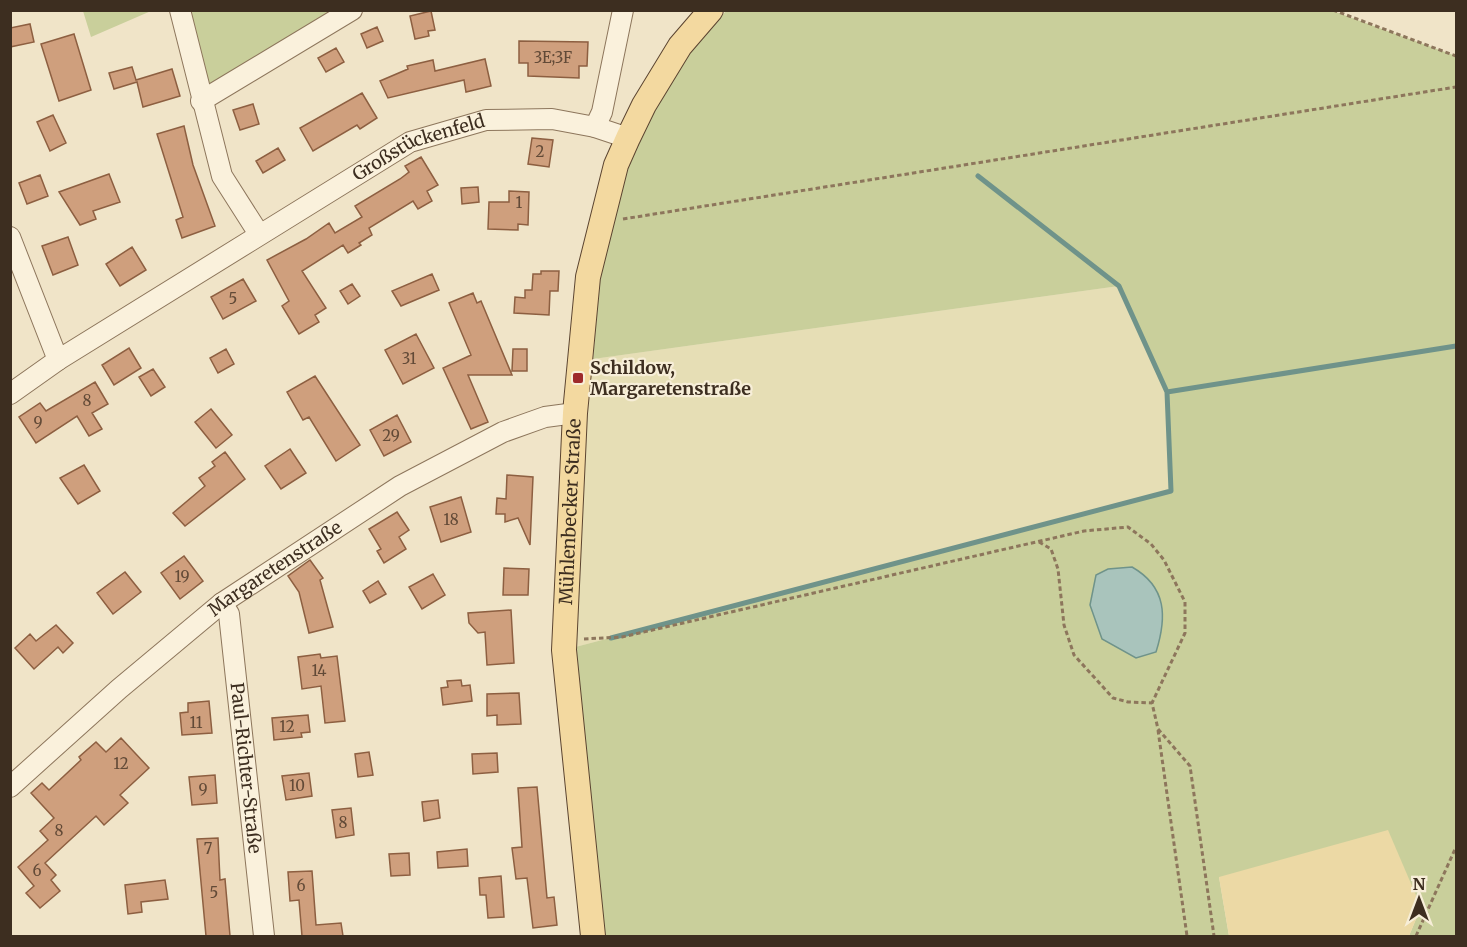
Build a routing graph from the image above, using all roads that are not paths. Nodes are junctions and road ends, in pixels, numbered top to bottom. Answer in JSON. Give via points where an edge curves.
{"nodes":[{"id":1,"x":180,"y":10,"type":"edge"},
{"id":2,"x":352,"y":10,"type":"edge"},
{"id":3,"x":623,"y":10,"type":"edge"},
{"id":4,"x":711,"y":10,"type":"edge"},
{"id":5,"x":201,"y":101,"type":"junction"},
{"id":6,"x":595,"y":127,"type":"junction"},
{"id":7,"x":628,"y":138,"type":"junction"},
{"id":8,"x":259,"y":234,"type":"junction"},
{"id":9,"x":10,"y":237,"type":"edge"},
{"id":10,"x":58,"y":360,"type":"junction"},
{"id":11,"x":10,"y":394,"type":"edge"},
{"id":12,"x":575,"y":412,"type":"junction"},
{"id":13,"x":222,"y":603,"type":"junction"},
{"id":14,"x":10,"y":787,"type":"edge"},
{"id":15,"x":264,"y":936,"type":"edge"},
{"id":16,"x":593,"y":936,"type":"edge"}],
"edges":[{"from":1,"to":5,"type":"street"},
{"from":2,"to":5,"type":"street"},
{"from":3,"to":6,"type":"street","via":[[602,112]]},
{"from":4,"to":7,"type":"main road","name":"Mühlenbecker Straße","via":[[680,46]]},
{"from":5,"to":8,"type":"street","via":[[222,176]]},
{"from":6,"to":7,"type":"street","name":"Großstückenfeld"},
{"from":6,"to":8,"type":"street","name":"Großstückenfeld","via":[[552,119],[486,120],[410,142]]},
{"from":7,"to":12,"type":"main road","name":"Mühlenbecker Straße","via":[[616,165],[588,277]]},
{"from":8,"to":10,"type":"street","name":"Großstückenfeld"},
{"from":9,"to":10,"type":"street"},
{"from":10,"to":11,"type":"street","name":"Großstückenfeld"},
{"from":12,"to":13,"type":"street","name":"Margaretenstraße","via":[[545,417],[503,432],[400,486]]},
{"from":12,"to":16,"type":"main road","name":"Mühlenbecker Straße","via":[[565,640]]},
{"from":13,"to":14,"type":"street","name":"Margaretenstraße"},
{"from":13,"to":15,"type":"street","name":"Paul-Richter-Straße","via":[[229,614]]}]}
